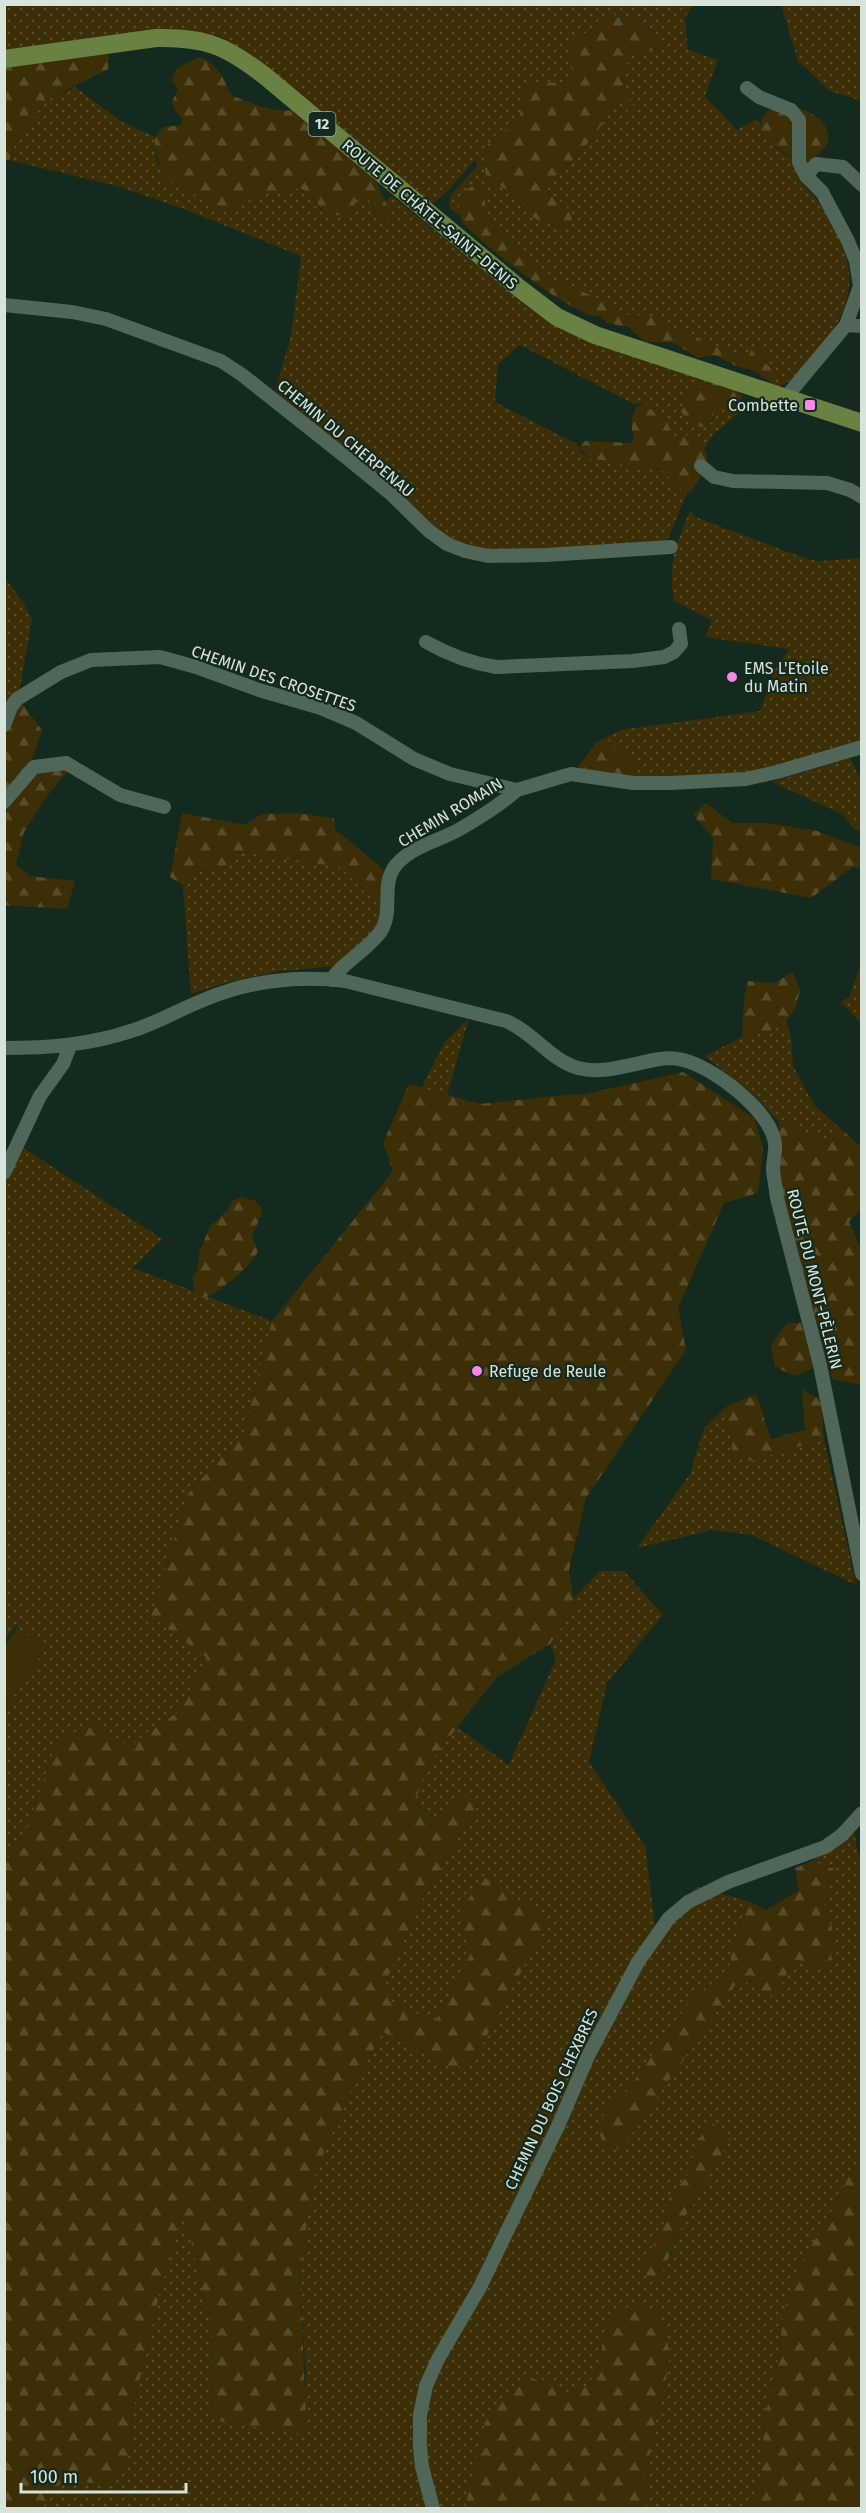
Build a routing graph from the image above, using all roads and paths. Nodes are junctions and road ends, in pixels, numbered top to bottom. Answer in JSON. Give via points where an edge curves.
{"nodes":[{"id":1,"x":4,"y":59,"type":"edge"},
{"id":2,"x":747,"y":88,"type":"dead end"},
{"id":3,"x":806,"y":176,"type":"junction"},
{"id":4,"x":861,"y":185,"type":"edge"},
{"id":5,"x":861,"y":287,"type":"edge"},
{"id":6,"x":4,"y":305,"type":"edge"},
{"id":7,"x":846,"y":326,"type":"junction"},
{"id":8,"x":861,"y":326,"type":"edge"},
{"id":9,"x":786,"y":397,"type":"junction"},
{"id":10,"x":861,"y":423,"type":"edge"},
{"id":11,"x":701,"y":466,"type":"dead end"},
{"id":12,"x":861,"y":496,"type":"edge"},
{"id":13,"x":670,"y":547,"type":"dead end"},
{"id":14,"x":679,"y":629,"type":"dead end"},
{"id":15,"x":426,"y":642,"type":"dead end"},
{"id":16,"x":4,"y":724,"type":"edge"},
{"id":17,"x":861,"y":747,"type":"edge"},
{"id":18,"x":517,"y":790,"type":"junction"},
{"id":19,"x":4,"y":802,"type":"edge"},
{"id":20,"x":164,"y":807,"type":"dead end"},
{"id":21,"x":332,"y":980,"type":"junction"},
{"id":22,"x":70,"y":1046,"type":"junction"},
{"id":23,"x":4,"y":1048,"type":"edge"},
{"id":24,"x":4,"y":1173,"type":"edge"},
{"id":25,"x":861,"y":1574,"type":"edge"},
{"id":26,"x":861,"y":1813,"type":"edge"},
{"id":27,"x":433,"y":2508,"type":"edge"}],
"edges":[{"from":1,"to":9,"type":"main road","name":"ROUTE DE CHÂTEL-SAINT-DENIS","number":"12","via":[[156,38],[205,41],[224,48],[265,76],[557,317],[595,335]]},
{"from":2,"to":3,"type":"street","via":[[791,110],[799,120],[798,156]]},
{"from":3,"to":4,"type":"street","via":[[816,164],[843,167]]},
{"from":3,"to":5,"type":"street","via":[[822,192],[848,241]]},
{"from":5,"to":7,"type":"street"},
{"from":6,"to":13,"type":"street","name":"CHEMIN DU CHERPENAU","via":[[106,319],[221,361],[347,458],[429,531],[465,551],[488,556],[546,555]]},
{"from":7,"to":8,"type":"street"},
{"from":7,"to":9,"type":"street"},
{"from":9,"to":10,"type":"main road","name":"ROUTE DE CHÂTEL-SAINT-DENIS","number":"12"},
{"from":11,"to":12,"type":"street","via":[[714,477],[732,482],[827,483]]},
{"from":14,"to":15,"type":"street","via":[[681,644],[674,652],[633,661],[496,667],[475,664]]},
{"from":16,"to":18,"type":"street","name":"CHEMIN DES CROSETTES","via":[[17,699],[61,672],[91,660],[160,657],[321,708],[356,723],[414,759],[450,774]]},
{"from":17,"to":18,"type":"street","name":"CHEMIN DES CROSETTES","via":[[746,779],[633,783],[572,774]]},
{"from":18,"to":21,"type":"street","name":"CHEMIN ROMAIN","via":[[458,830],[436,838],[395,865],[387,879],[387,919],[382,930]]},
{"from":19,"to":20,"type":"street","via":[[34,767],[66,763],[120,795]]},
{"from":21,"to":22,"type":"street","name":"ROUTE DU MONT-PÈLERIN","via":[[292,979],[237,989],[131,1031]]},
{"from":21,"to":25,"type":"street","name":"ROUTE DU MONT-PÈLERIN","via":[[506,1021],[578,1068],[602,1070],[681,1059],[705,1069],[741,1094],[766,1119],[775,1143],[773,1172],[777,1198],[820,1365]]},
{"from":22,"to":23,"type":"street","name":"ROUTE DU MONT-PÈLERIN"},
{"from":22,"to":24,"type":"street","via":[[63,1064],[40,1096]]},
{"from":26,"to":27,"type":"street","name":"CHEMIN DU BOIS CHEXBRES","via":[[825,1847],[728,1882],[688,1902],[669,1918],[638,1962],[592,2047],[480,2287],[426,2386],[420,2415],[420,2447]]}]}
